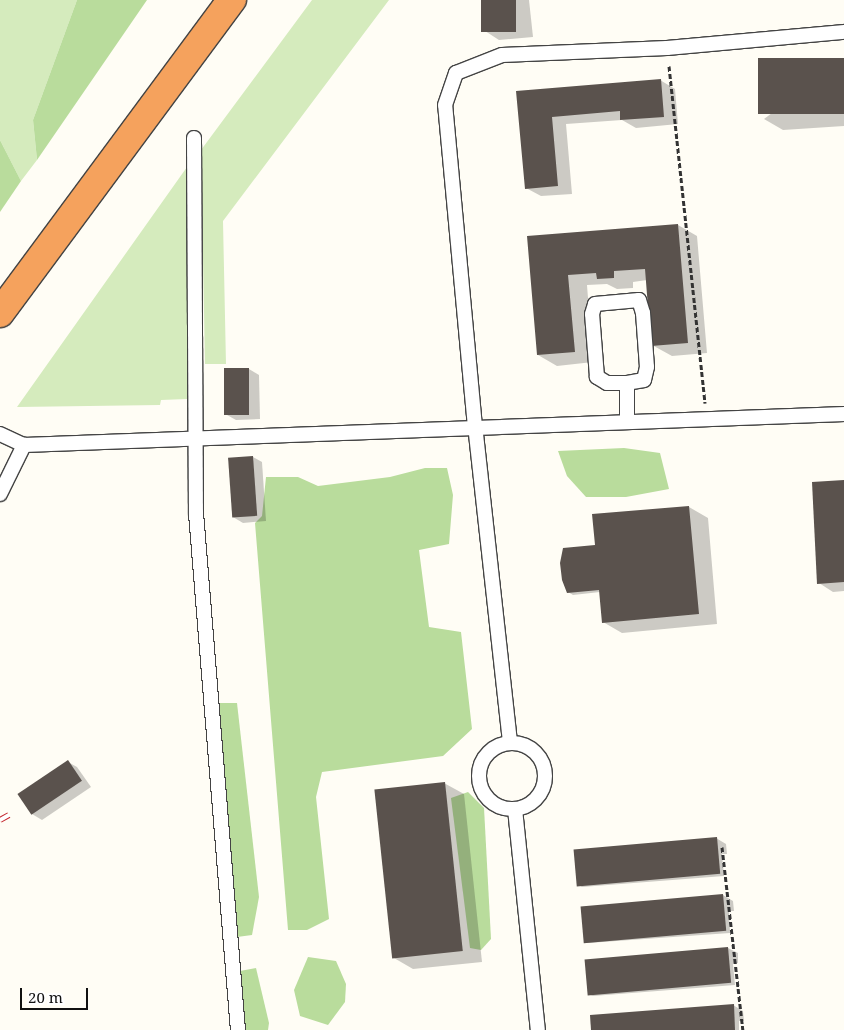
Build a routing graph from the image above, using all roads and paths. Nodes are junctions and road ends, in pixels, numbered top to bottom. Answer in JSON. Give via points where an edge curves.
{"nodes":[{"id":1,"x":232,"y":0,"type":"edge"},
{"id":2,"x":844,"y":32,"type":"edge"},
{"id":3,"x":667,"y":48,"type":"junction"},
{"id":4,"x":194,"y":138,"type":"dead end"},
{"id":5,"x":0,"y":313,"type":"edge"},
{"id":6,"x":626,"y":383,"type":"junction"},
{"id":7,"x":844,"y":414,"type":"edge"},
{"id":8,"x":706,"y":418,"type":"junction"},
{"id":9,"x":627,"y":421,"type":"junction"},
{"id":10,"x":475,"y":427,"type":"junction"},
{"id":11,"x":0,"y":434,"type":"edge"},
{"id":12,"x":195,"y":438,"type":"junction"},
{"id":13,"x":24,"y":445,"type":"junction"},
{"id":14,"x":0,"y":494,"type":"edge"},
{"id":15,"x":510,"y":742,"type":"junction"},
{"id":16,"x":515,"y":809,"type":"junction"},
{"id":17,"x":722,"y":847,"type":"dead end"},
{"id":18,"x":238,"y":1030,"type":"edge"},
{"id":19,"x":538,"y":1030,"type":"edge"},
{"id":20,"x":743,"y":1030,"type":"edge"}],
"edges":[{"from":1,"to":5,"type":"highway"},
{"from":2,"to":3,"type":"lane"},
{"from":3,"to":8,"type":"path"},
{"from":3,"to":10,"type":"lane","via":[[502,55],[456,73],[445,105]]},
{"from":4,"to":12,"type":"lane"},
{"from":6,"to":6,"type":"lane","via":[[607,383],[597,377],[592,314],[595,304],[639,300],[647,367],[644,380]]},
{"from":6,"to":9,"type":"lane"},
{"from":7,"to":8,"type":"lane"},
{"from":8,"to":9,"type":"lane"},
{"from":9,"to":10,"type":"lane"},
{"from":10,"to":12,"type":"lane"},
{"from":10,"to":15,"type":"lane"},
{"from":11,"to":13,"type":"lane"},
{"from":12,"to":13,"type":"lane"},
{"from":12,"to":18,"type":"lane","via":[[196,513]]},
{"from":13,"to":14,"type":"lane"},
{"from":15,"to":16,"type":"lane","via":[[500,744],[484,758],[479,778],[481,788],[494,804]]},
{"from":15,"to":16,"type":"lane","via":[[521,743],[538,754],[546,774],[541,794],[530,804]]},
{"from":16,"to":19,"type":"lane"},
{"from":17,"to":20,"type":"path"}]}
